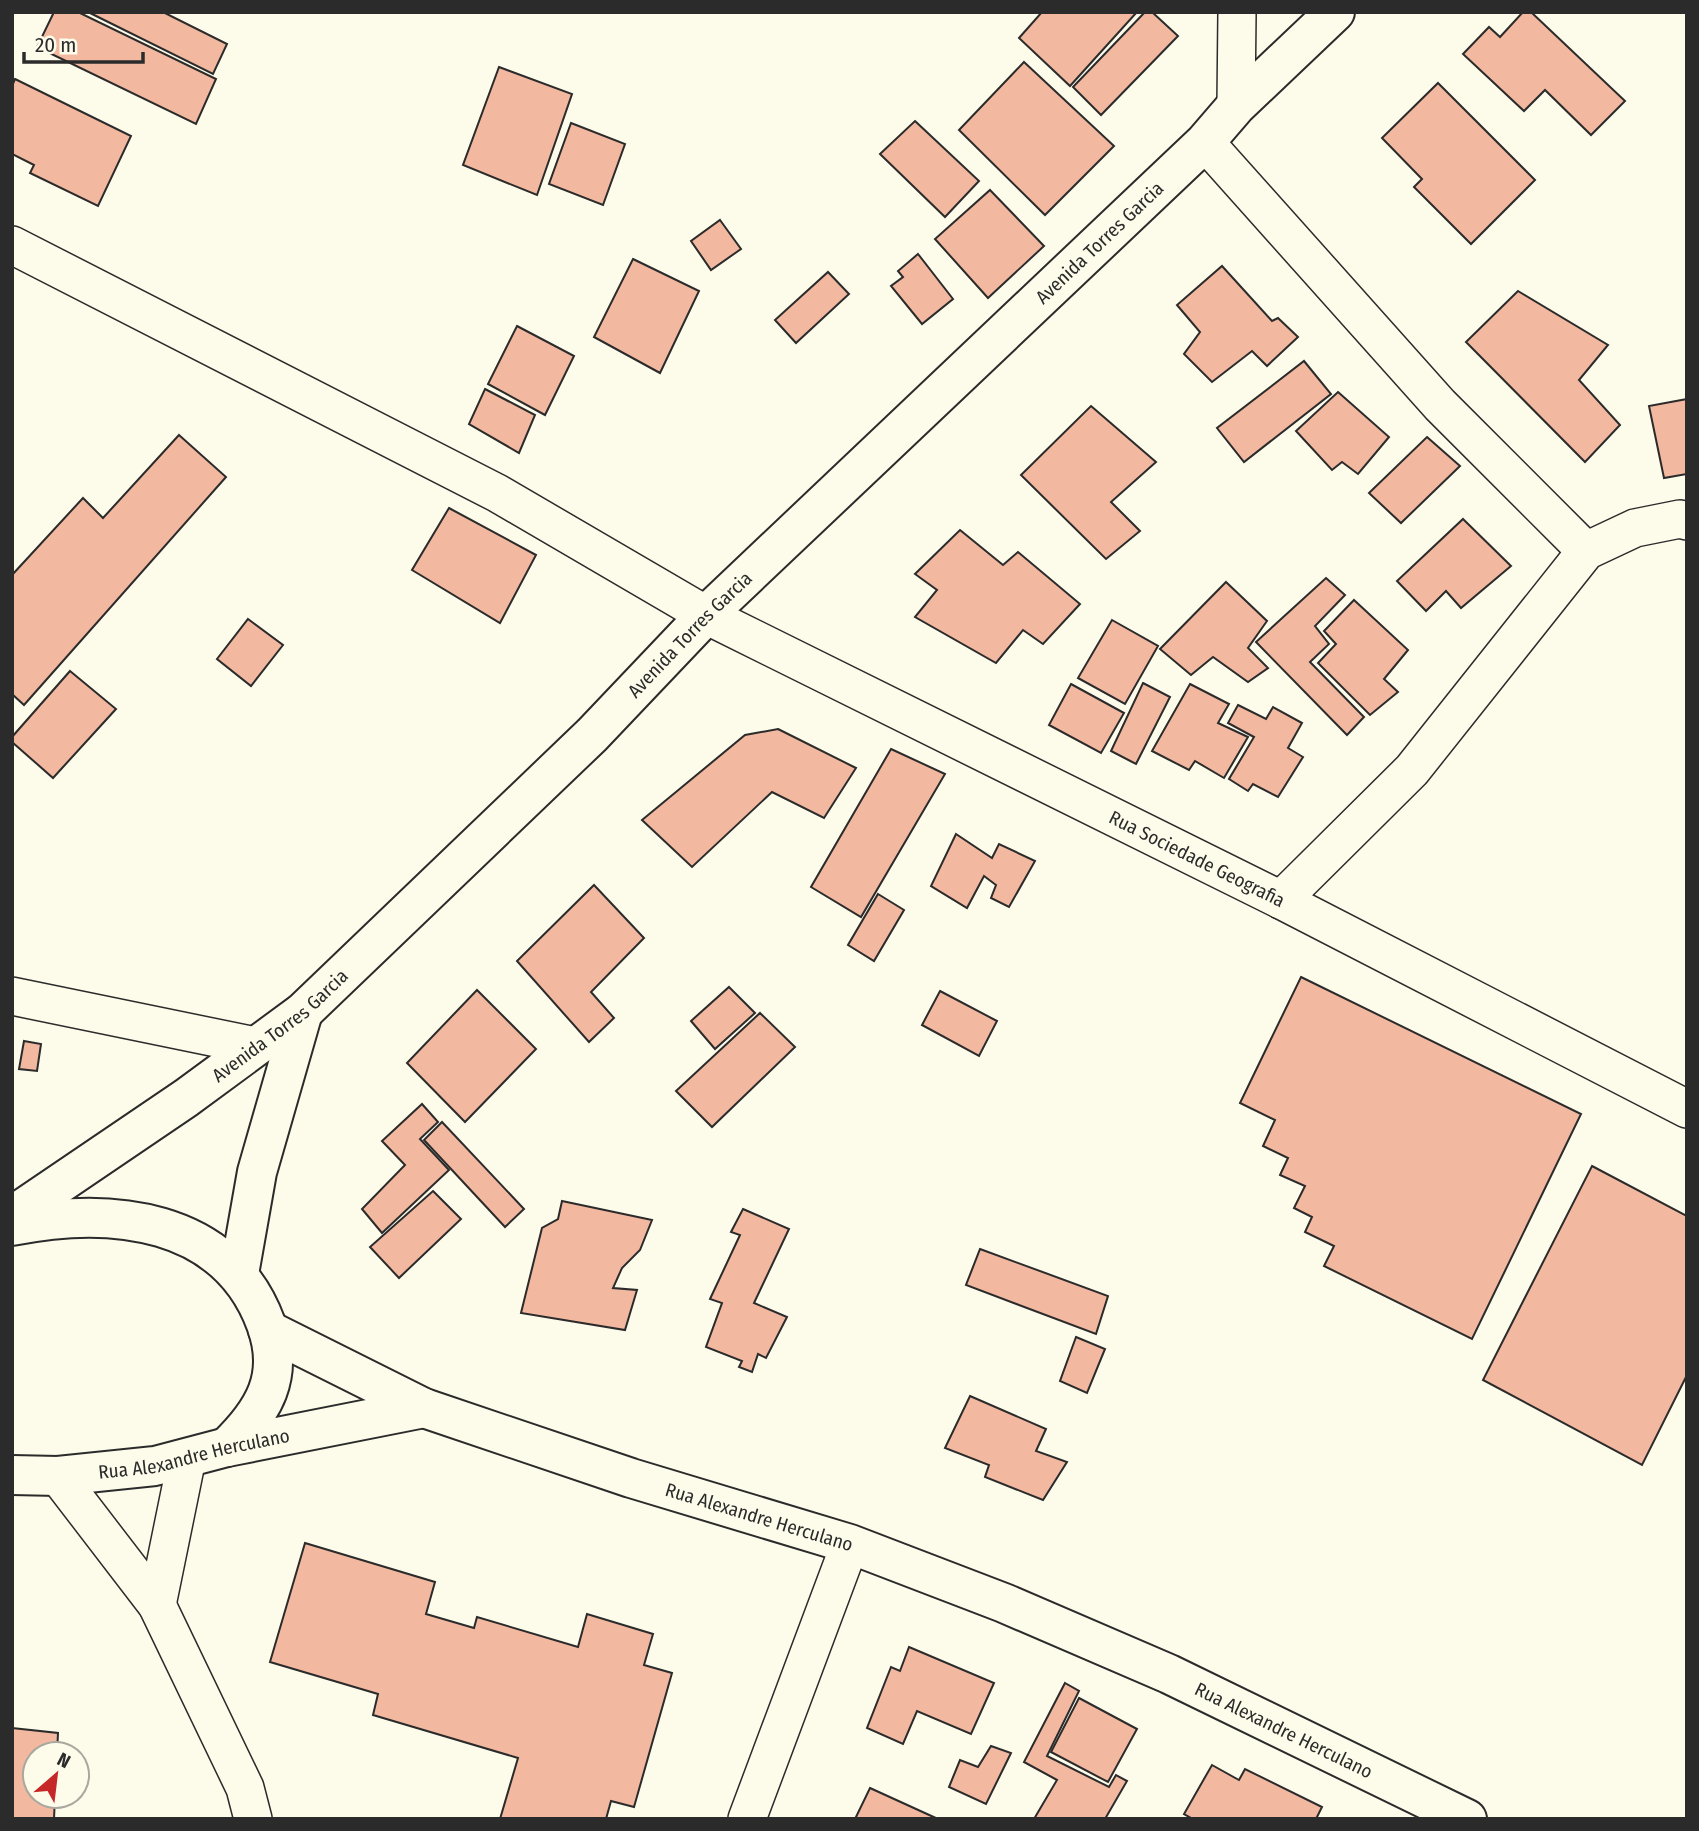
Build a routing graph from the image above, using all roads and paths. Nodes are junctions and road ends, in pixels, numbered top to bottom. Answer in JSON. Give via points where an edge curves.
{"nodes":[{"id":1,"x":1237,"y":12,"type":"edge"},
{"id":2,"x":1335,"y":12,"type":"edge"},
{"id":3,"x":1236,"y":106,"type":"junction"},
{"id":4,"x":1205,"y":142,"type":"junction"},
{"id":5,"x":12,"y":245,"type":"edge"},
{"id":6,"x":1687,"y":521,"type":"edge"},
{"id":7,"x":1586,"y":551,"type":"junction"},
{"id":8,"x":706,"y":615,"type":"junction"},
{"id":9,"x":1280,"y":901,"type":"junction"},
{"id":10,"x":12,"y":996,"type":"edge"},
{"id":11,"x":303,"y":1012,"type":"junction"},
{"id":12,"x":256,"y":1045,"type":"junction"},
{"id":13,"x":1687,"y":1108,"type":"edge"},
{"id":14,"x":12,"y":1216,"type":"edge"},
{"id":15,"x":12,"y":1226,"type":"edge"},
{"id":16,"x":239,"y":1274,"type":"junction"},
{"id":17,"x":268,"y":1330,"type":"junction"},
{"id":18,"x":424,"y":1408,"type":"junction"},
{"id":19,"x":227,"y":1447,"type":"junction"},
{"id":20,"x":187,"y":1458,"type":"junction"},
{"id":21,"x":13,"y":1476,"type":"edge"},
{"id":22,"x":58,"y":1476,"type":"junction"},
{"id":23,"x":850,"y":1544,"type":"junction"},
{"id":24,"x":157,"y":1605,"type":"junction"},
{"id":25,"x":253,"y":1819,"type":"edge"},
{"id":26,"x":747,"y":1819,"type":"edge"},
{"id":27,"x":1467,"y":1819,"type":"edge"}],
"edges":[{"from":1,"to":3,"type":"street"},
{"from":2,"to":3,"type":"main road","name":"Avenida Torres Garcia"},
{"from":3,"to":4,"type":"main road","name":"Avenida Torres Garcia"},
{"from":4,"to":7,"type":"street","via":[[1440,405]]},
{"from":4,"to":8,"type":"main road","name":"Avenida Torres Garcia"},
{"from":5,"to":8,"type":"street","name":"Rua Sociedade Geografia","via":[[485,487]]},
{"from":6,"to":7,"type":"street","via":[[1635,528]]},
{"from":7,"to":9,"type":"street","via":[[1412,770]]},
{"from":8,"to":9,"type":"street","name":"Rua Sociedade Geografia"},
{"from":8,"to":11,"type":"main road","name":"Avenida Torres Garcia","via":[[592,734]]},
{"from":9,"to":13,"type":"street","name":"Rua Sociedade Geografia"},
{"from":10,"to":12,"type":"street"},
{"from":11,"to":12,"type":"main road","name":"Avenida Torres Garcia"},
{"from":11,"to":16,"type":"main road","via":[[257,1172]]},
{"from":12,"to":14,"type":"main road","name":"Avenida Torres Garcia"},
{"from":15,"to":16,"type":"main road","via":[[89,1216],[134,1221],[204,1245]]},
{"from":16,"to":17,"type":"main road","via":[[256,1296]]},
{"from":17,"to":18,"type":"main road"},
{"from":17,"to":19,"type":"main road","via":[[273,1351],[267,1398]]},
{"from":18,"to":19,"type":"main road","name":"Rua Alexandre Herculano"},
{"from":18,"to":23,"type":"main road","name":"Rua Alexandre Herculano","via":[[631,1478]]},
{"from":19,"to":20,"type":"main road","name":"Rua Alexandre Herculano"},
{"from":20,"to":22,"type":"main road","name":"Rua Alexandre Herculano","via":[[155,1466]]},
{"from":20,"to":24,"type":"street"},
{"from":21,"to":22,"type":"main road","name":"Rua Alexandre Herculano"},
{"from":22,"to":24,"type":"street"},
{"from":23,"to":26,"type":"street"},
{"from":23,"to":27,"type":"main road","name":"Rua Alexandre Herculano","via":[[1143,1663]]},
{"from":24,"to":25,"type":"street","via":[[245,1788]]}]}
